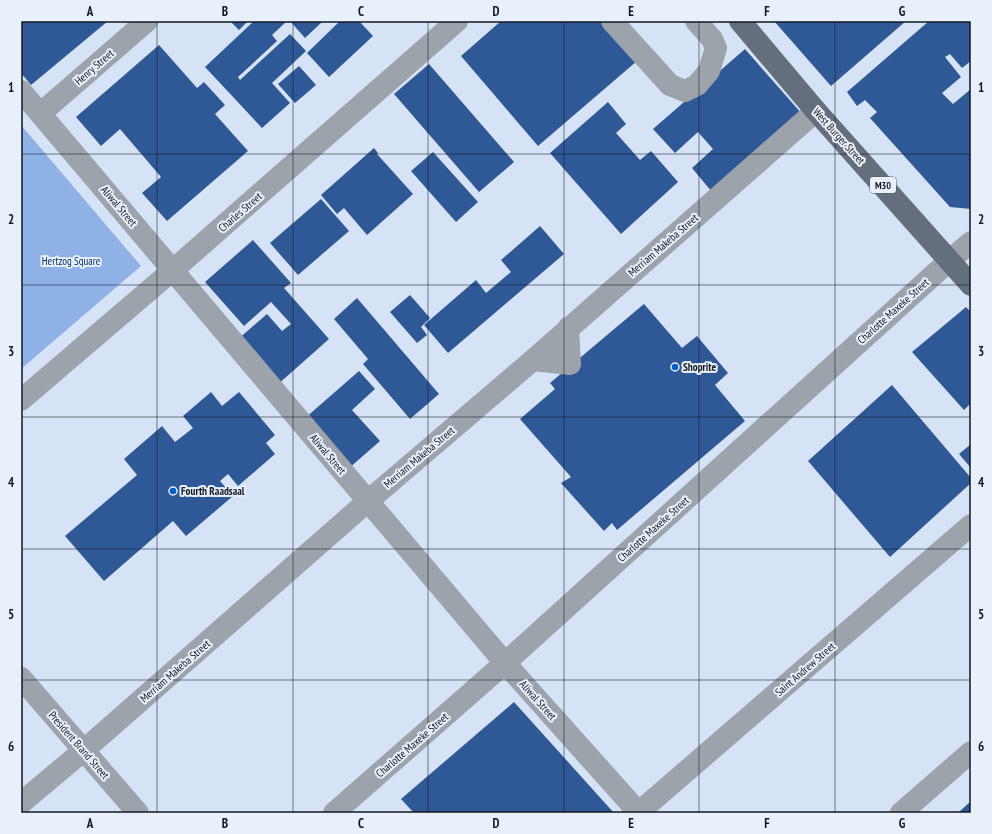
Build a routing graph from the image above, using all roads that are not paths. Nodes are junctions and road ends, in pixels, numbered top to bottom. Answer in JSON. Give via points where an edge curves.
{"nodes":[{"id":1,"x":147,"y":21,"type":"edge"},
{"id":2,"x":457,"y":21,"type":"edge"},
{"id":3,"x":612,"y":21,"type":"edge"},
{"id":4,"x":696,"y":21,"type":"edge"},
{"id":5,"x":740,"y":21,"type":"edge"},
{"id":6,"x":21,"y":91,"type":"edge"},
{"id":7,"x":816,"y":110,"type":"junction"},
{"id":8,"x":41,"y":113,"type":"junction"},
{"id":9,"x":971,"y":242,"type":"edge"},
{"id":10,"x":950,"y":260,"type":"junction"},
{"id":11,"x":173,"y":270,"type":"junction"},
{"id":12,"x":971,"y":285,"type":"edge"},
{"id":13,"x":21,"y":400,"type":"edge"},
{"id":14,"x":368,"y":501,"type":"junction"},
{"id":15,"x":971,"y":525,"type":"edge"},
{"id":16,"x":505,"y":663,"type":"junction"},
{"id":17,"x":21,"y":679,"type":"edge"},
{"id":18,"x":84,"y":751,"type":"junction"},
{"id":19,"x":971,"y":752,"type":"edge"},
{"id":20,"x":21,"y":803,"type":"edge"},
{"id":21,"x":138,"y":813,"type":"edge"},
{"id":22,"x":334,"y":813,"type":"edge"},
{"id":23,"x":639,"y":813,"type":"edge"},
{"id":24,"x":901,"y":813,"type":"edge"}],
"edges":[{"from":1,"to":8,"type":"street","name":"Henry Street"},
{"from":2,"to":11,"type":"street","name":"Charles Street"},
{"from":3,"to":4,"type":"street","via":[[670,86],[685,91],[697,85],[709,71],[716,48],[712,39]]},
{"from":5,"to":7,"type":"main road","name":"West Burger Street","number":"M30"},
{"from":6,"to":8,"type":"street","name":"Aliwal Street"},
{"from":7,"to":10,"type":"main road","name":"West Burger Street","number":"M30"},
{"from":7,"to":14,"type":"street","name":"Merriam Makeba Street","via":[[533,360]]},
{"from":8,"to":11,"type":"street","name":"Aliwal Street"},
{"from":9,"to":10,"type":"street","name":"Charlotte Maxeke Street"},
{"from":10,"to":12,"type":"main road","name":"West Burger Street","number":"M30"},
{"from":10,"to":16,"type":"street","name":"Charlotte Maxeke Street"},
{"from":11,"to":13,"type":"street","name":"Charles Street"},
{"from":11,"to":14,"type":"street","name":"Aliwal Street"},
{"from":14,"to":16,"type":"street","name":"Aliwal Street"},
{"from":14,"to":18,"type":"street","name":"Merriam Makeba Street"},
{"from":15,"to":23,"type":"street","name":"Saint Andrew Street"},
{"from":16,"to":22,"type":"street","name":"Charlotte Maxeke Street"},
{"from":16,"to":23,"type":"street","name":"Aliwal Street"},
{"from":17,"to":18,"type":"street","name":"President Brand Street"},
{"from":18,"to":20,"type":"street","name":"Merriam Makeba Street"},
{"from":18,"to":21,"type":"street","name":"President Brand Street"},
{"from":19,"to":24,"type":"street"}]}
